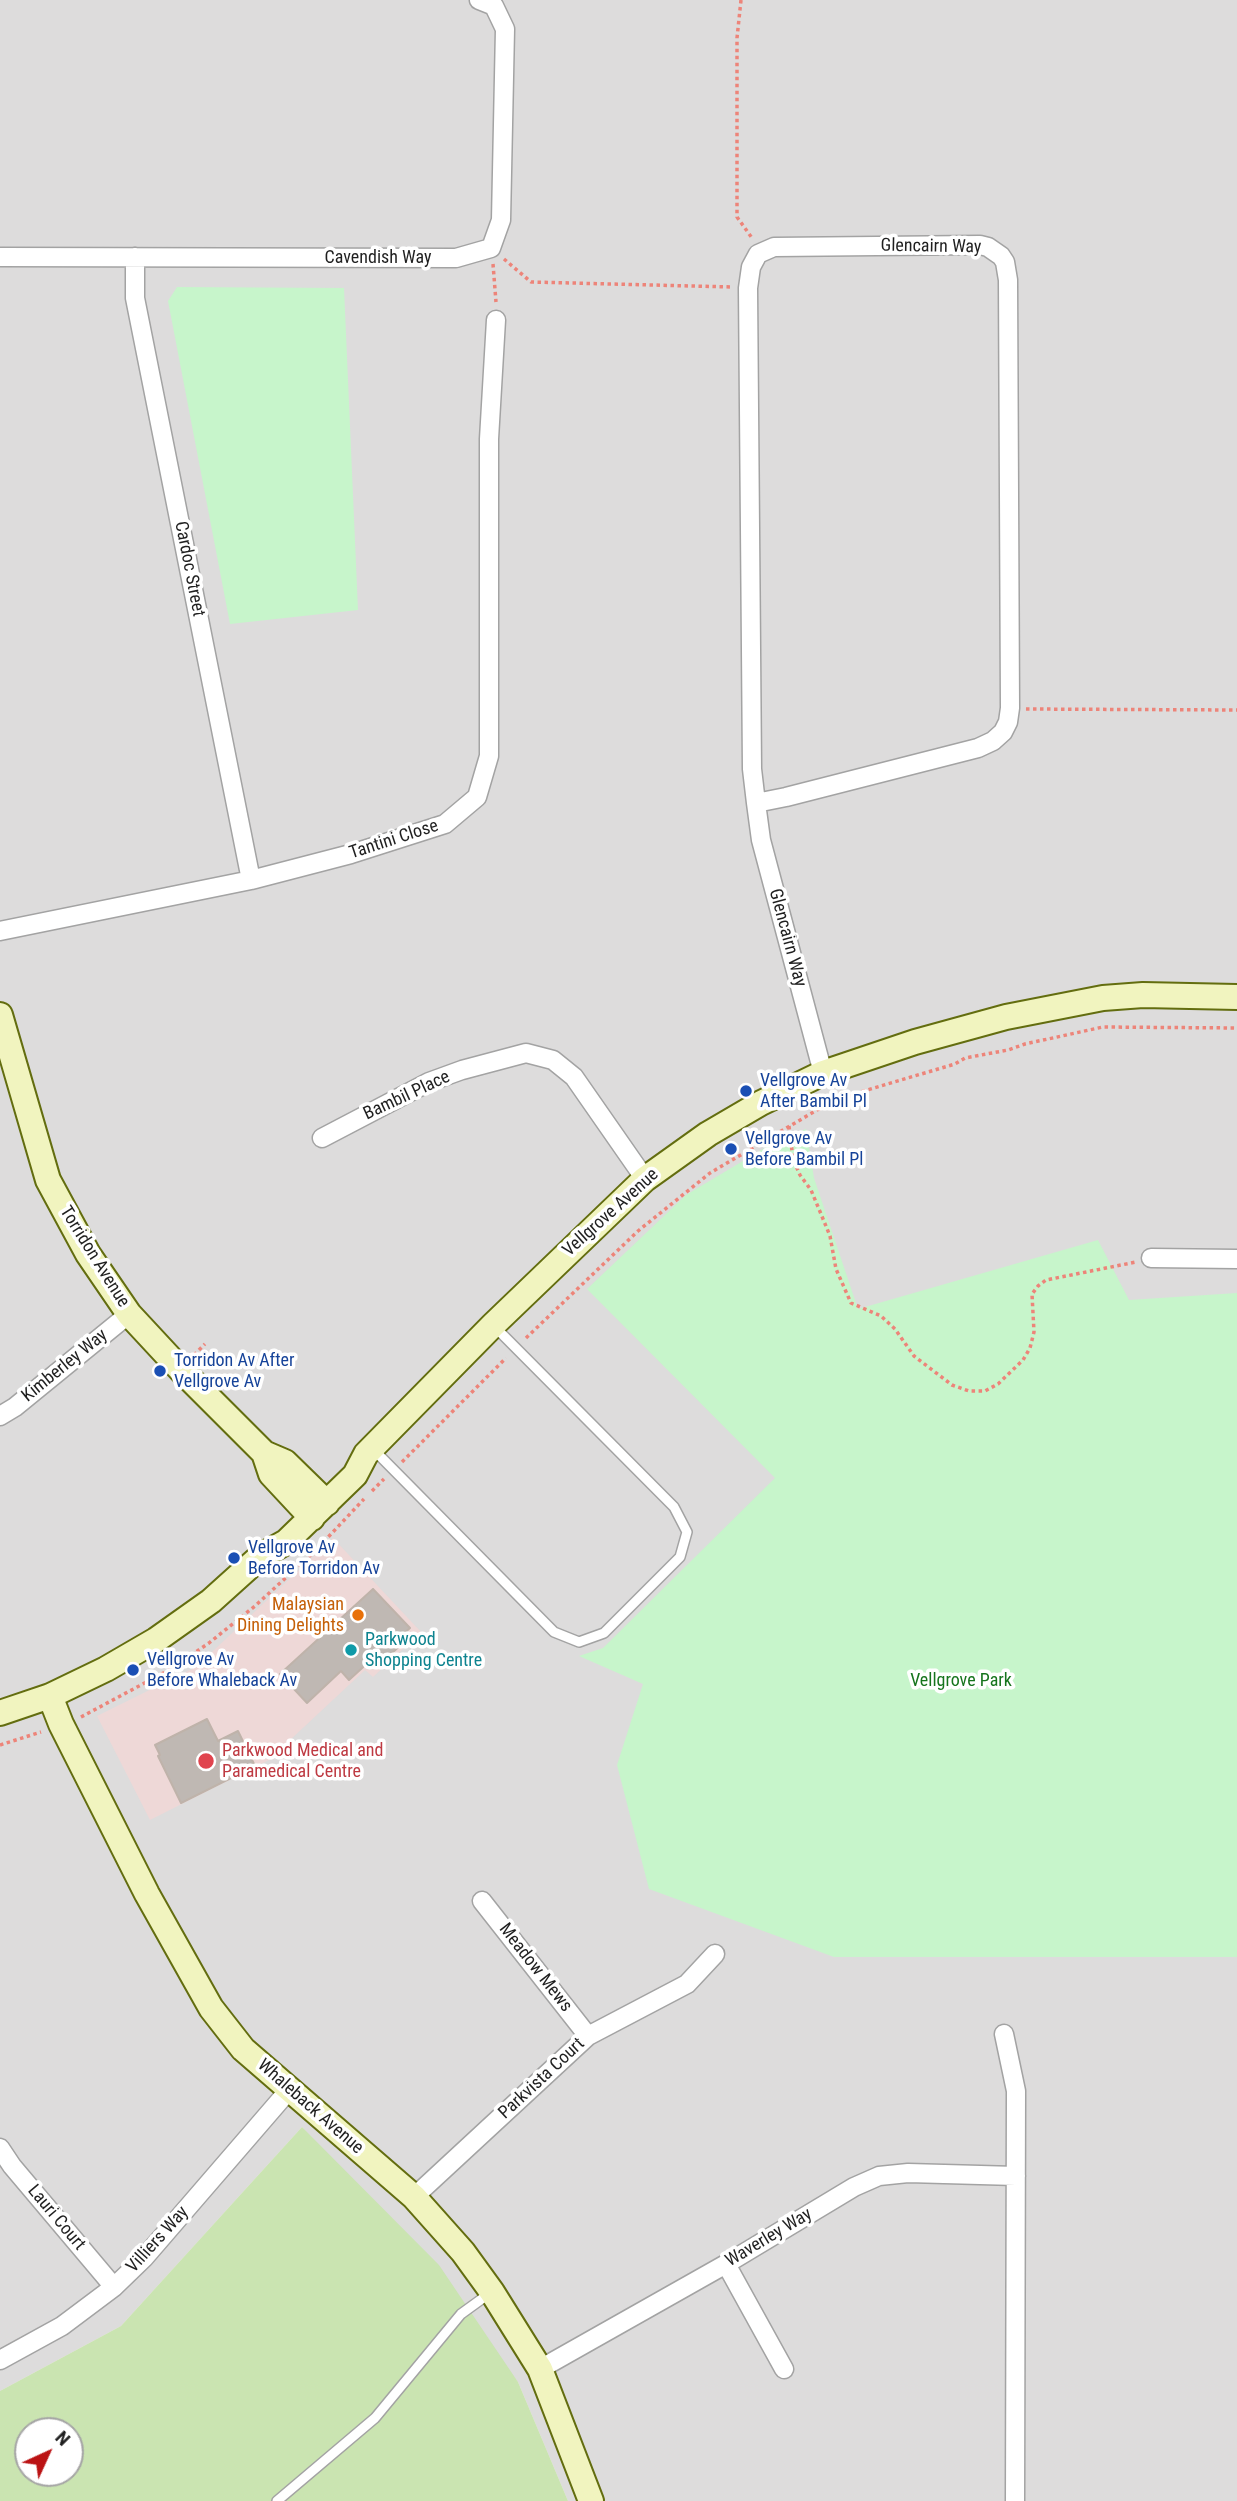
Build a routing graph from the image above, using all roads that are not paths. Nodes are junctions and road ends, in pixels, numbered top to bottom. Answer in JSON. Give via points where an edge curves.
{"nodes":[{"id":1,"x":479,"y":0,"type":"edge"},
{"id":2,"x":0,"y":257,"type":"edge"},
{"id":3,"x":135,"y":257,"type":"junction"},
{"id":4,"x":496,"y":320,"type":"road end"},
{"id":5,"x":756,"y":803,"type":"junction"},
{"id":6,"x":251,"y":880,"type":"junction"},
{"id":7,"x":0,"y":930,"type":"edge"},
{"id":8,"x":1237,"y":997,"type":"edge"},
{"id":9,"x":0,"y":1015,"type":"edge"},
{"id":10,"x":823,"y":1073,"type":"junction"},
{"id":11,"x":321,"y":1138,"type":"dead end"},
{"id":12,"x":645,"y":1179,"type":"junction"},
{"id":13,"x":1151,"y":1258,"type":"road end"},
{"id":14,"x":1237,"y":1259,"type":"edge"},
{"id":15,"x":129,"y":1314,"type":"junction"},
{"id":16,"x":493,"y":1325,"type":"junction"},
{"id":17,"x":0,"y":1416,"type":"edge"},
{"id":18,"x":369,"y":1451,"type":"junction"},
{"id":19,"x":313,"y":1504,"type":"junction"},
{"id":20,"x":50,"y":1696,"type":"junction"},
{"id":21,"x":0,"y":1713,"type":"edge"},
{"id":22,"x":482,"y":1901,"type":"dead end"},
{"id":23,"x":715,"y":1954,"type":"dead end"},
{"id":24,"x":1004,"y":2035,"type":"dead end"},
{"id":25,"x":588,"y":2036,"type":"junction"},
{"id":26,"x":289,"y":2090,"type":"junction"},
{"id":27,"x":0,"y":2148,"type":"edge"},
{"id":28,"x":1016,"y":2176,"type":"junction"},
{"id":29,"x":414,"y":2197,"type":"junction"},
{"id":30,"x":726,"y":2264,"type":"junction"},
{"id":31,"x":114,"y":2287,"type":"junction"},
{"id":32,"x":492,"y":2291,"type":"junction"},
{"id":33,"x":0,"y":2360,"type":"edge"},
{"id":34,"x":540,"y":2369,"type":"junction"},
{"id":35,"x":784,"y":2369,"type":"dead end"},
{"id":36,"x":277,"y":2501,"type":"edge"},
{"id":37,"x":591,"y":2501,"type":"edge"},
{"id":38,"x":1015,"y":2501,"type":"edge"}],
"edges":[{"from":1,"to":3,"type":"street","name":"Cavendish Way","via":[[494,6],[505,29],[501,220],[491,248],[456,258]]},
{"from":2,"to":3,"type":"street","name":"Cavendish Way"},
{"from":3,"to":6,"type":"street","name":"Cardoc Street","via":[[135,298]]},
{"from":4,"to":6,"type":"street","name":"Tantini Close","via":[[489,439],[489,756],[477,797],[445,824]]},
{"from":5,"to":5,"type":"street","name":"Glencairn Way","via":[[748,288],[752,262],[774,247],[980,245],[995,251],[1008,269],[1009,294],[1008,722],[993,741],[978,748]]},
{"from":5,"to":10,"type":"street","name":"Glencairn Way","via":[[761,840]]},
{"from":6,"to":7,"type":"street","name":"Tantini Close"},
{"from":8,"to":10,"type":"street","name":"Vellgrove Avenue","via":[[1102,998],[993,1020]]},
{"from":9,"to":15,"type":"street","name":"Torridon Avenue","via":[[48,1180],[88,1254]]},
{"from":10,"to":12,"type":"street","name":"Vellgrove Avenue","via":[[708,1134]]},
{"from":11,"to":12,"type":"street","name":"Bambil Place","via":[[429,1082],[526,1054],[553,1059],[574,1077]]},
{"from":12,"to":16,"type":"street","name":"Vellgrove Avenue"},
{"from":13,"to":14,"type":"street"},
{"from":15,"to":17,"type":"street","name":"Kimberley Way"},
{"from":15,"to":19,"type":"street","name":"Torridon Avenue","via":[[264,1453],[271,1474]]},
{"from":16,"to":18,"type":"street","name":"Vellgrove Avenue"},
{"from":16,"to":18,"type":"lane","via":[[674,1507],[687,1532],[680,1558],[604,1633],[579,1642],[554,1632],[394,1470]]},
{"from":18,"to":19,"type":"street","name":"Vellgrove Avenue","via":[[355,1475]]},
{"from":19,"to":20,"type":"street","name":"Vellgrove Avenue","via":[[286,1542],[261,1556],[211,1601],[156,1640]]},
{"from":20,"to":21,"type":"street","name":"Vellgrove Avenue"},
{"from":20,"to":26,"type":"street","name":"Whaleback Avenue","via":[[147,1894],[211,2008],[243,2049]]},
{"from":22,"to":25,"type":"street","name":"Meadow Mews"},
{"from":23,"to":25,"type":"street","name":"Parkvista Court","via":[[687,1984]]},
{"from":24,"to":28,"type":"street","via":[[1016,2091]]},
{"from":25,"to":29,"type":"street","name":"Parkvista Court"},
{"from":26,"to":29,"type":"street","name":"Whaleback Avenue"},
{"from":26,"to":31,"type":"street","name":"Villiers Way"},
{"from":27,"to":31,"type":"street","name":"Lauri Court"},
{"from":28,"to":30,"type":"street","name":"Waverley Way","via":[[879,2176]]},
{"from":28,"to":38,"type":"street"},
{"from":29,"to":32,"type":"street","name":"Whaleback Avenue"},
{"from":30,"to":34,"type":"street","name":"Waverley Way"},
{"from":30,"to":35,"type":"street"},
{"from":31,"to":33,"type":"street","name":"Villiers Way","via":[[62,2326]]},
{"from":32,"to":34,"type":"street","name":"Whaleback Avenue"},
{"from":32,"to":36,"type":"lane","via":[[461,2314],[375,2418]]},
{"from":34,"to":37,"type":"street","name":"Whaleback Avenue"}]}
